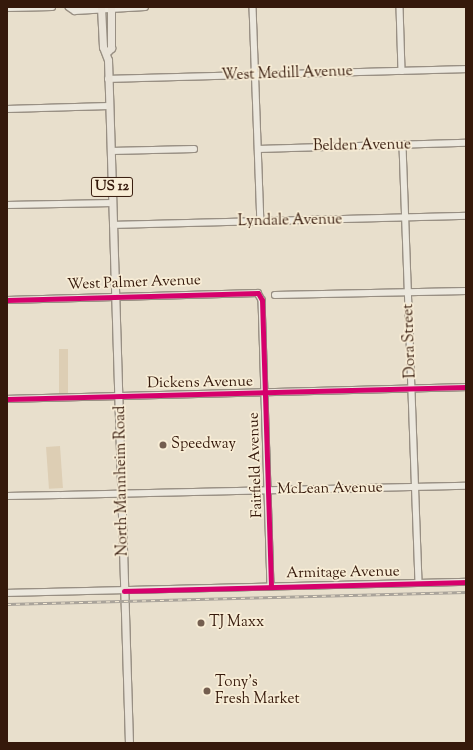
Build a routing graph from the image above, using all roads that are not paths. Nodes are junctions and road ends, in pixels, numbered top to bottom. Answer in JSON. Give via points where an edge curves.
{"nodes":[{"id":1,"x":52,"y":7,"type":"edge"},
{"id":2,"x":69,"y":7,"type":"edge"},
{"id":3,"x":145,"y":7,"type":"edge"},
{"id":4,"x":254,"y":7,"type":"edge"},
{"id":5,"x":400,"y":7,"type":"edge"},
{"id":6,"x":7,"y":8,"type":"edge"},
{"id":7,"x":101,"y":9,"type":"edge"},
{"id":8,"x":111,"y":9,"type":"edge"},
{"id":9,"x":107,"y":52,"type":"junction"},
{"id":10,"x":466,"y":69,"type":"edge"},
{"id":11,"x":402,"y":71,"type":"junction"},
{"id":12,"x":256,"y":76,"type":"junction"},
{"id":13,"x":108,"y":79,"type":"junction"},
{"id":14,"x":109,"y":106,"type":"junction"},
{"id":15,"x":7,"y":109,"type":"edge"},
{"id":16,"x":466,"y":143,"type":"edge"},
{"id":17,"x":403,"y":146,"type":"junction"},
{"id":18,"x":194,"y":149,"type":"dead end"},
{"id":19,"x":258,"y":149,"type":"junction"},
{"id":20,"x":111,"y":151,"type":"junction"},
{"id":21,"x":113,"y":203,"type":"junction"},
{"id":22,"x":7,"y":205,"type":"edge"},
{"id":23,"x":466,"y":216,"type":"edge"},
{"id":24,"x":406,"y":218,"type":"junction"},
{"id":25,"x":261,"y":222,"type":"junction"},
{"id":26,"x":113,"y":225,"type":"junction"},
{"id":27,"x":466,"y":290,"type":"edge"},
{"id":28,"x":408,"y":292,"type":"junction"},
{"id":29,"x":260,"y":295,"type":"joint"},
{"id":30,"x":275,"y":295,"type":"dead end"},
{"id":31,"x":116,"y":296,"type":"junction"},
{"id":32,"x":7,"y":300,"type":"edge"},
{"id":33,"x":466,"y":387,"type":"edge"},
{"id":34,"x":412,"y":389,"type":"junction"},
{"id":35,"x":266,"y":393,"type":"junction"},
{"id":36,"x":120,"y":397,"type":"junction"},
{"id":37,"x":7,"y":399,"type":"edge"},
{"id":38,"x":466,"y":486,"type":"edge"},
{"id":39,"x":415,"y":487,"type":"junction"},
{"id":40,"x":269,"y":490,"type":"junction"},
{"id":41,"x":122,"y":494,"type":"junction"},
{"id":42,"x":7,"y":496,"type":"edge"},
{"id":43,"x":466,"y":582,"type":"edge"},
{"id":44,"x":419,"y":583,"type":"junction"},
{"id":45,"x":271,"y":587,"type":"junction"},
{"id":46,"x":124,"y":591,"type":"junction"},
{"id":47,"x":7,"y":593,"type":"edge"},
{"id":48,"x":129,"y":743,"type":"edge"}],
"edges":[{"from":1,"to":6,"type":"street"},
{"from":2,"to":7,"type":"street","via":[[75,11]]},
{"from":3,"to":8,"type":"street"},
{"from":4,"to":12,"type":"street"},
{"from":5,"to":11,"type":"street"},
{"from":7,"to":8,"type":"street"},
{"from":7,"to":9,"type":"main road","name":"North Mannheim Road","number":"US 12","via":[[103,47]]},
{"from":8,"to":9,"type":"main road","name":"North Mannheim Road","number":"US 12","via":[[111,48]]},
{"from":9,"to":13,"type":"main road","name":"North Mannheim Road","number":"US 12"},
{"from":10,"to":11,"type":"street","name":"West Medill Avenue"},
{"from":11,"to":12,"type":"street","name":"West Medill Avenue"},
{"from":12,"to":13,"type":"street","name":"West Medill Avenue"},
{"from":12,"to":19,"type":"street"},
{"from":13,"to":14,"type":"main road","name":"North Mannheim Road","number":"US 12"},
{"from":14,"to":15,"type":"street"},
{"from":14,"to":20,"type":"main road","name":"North Mannheim Road","number":"US 12"},
{"from":16,"to":17,"type":"street","name":"Belden Avenue"},
{"from":17,"to":19,"type":"street","name":"Belden Avenue"},
{"from":17,"to":24,"type":"street","name":"Dora Street"},
{"from":18,"to":20,"type":"street"},
{"from":19,"to":25,"type":"street"},
{"from":20,"to":21,"type":"main road","name":"North Mannheim Road","number":"US 12"},
{"from":21,"to":22,"type":"street"},
{"from":21,"to":26,"type":"main road","name":"North Mannheim Road","number":"US 12"},
{"from":23,"to":24,"type":"street","name":"Lyndale Avenue"},
{"from":24,"to":25,"type":"street","name":"Lyndale Avenue"},
{"from":24,"to":28,"type":"street","name":"Dora Street"},
{"from":25,"to":26,"type":"street","name":"Lyndale Avenue"},
{"from":26,"to":31,"type":"main road","name":"North Mannheim Road","number":"US 12"},
{"from":27,"to":28,"type":"street"},
{"from":28,"to":30,"type":"street"},
{"from":28,"to":34,"type":"street","name":"Dora Street"},
{"from":29,"to":31,"type":"street","name":"West Palmer Avenue","via":[[253,291]]},
{"from":29,"to":35,"type":"street","name":"Fairfield Avenue"},
{"from":31,"to":32,"type":"street","name":"West Palmer Avenue"},
{"from":31,"to":36,"type":"main road","name":"North Mannheim Road","number":"US 12"},
{"from":33,"to":34,"type":"street","name":"Dickens Avenue"},
{"from":34,"to":35,"type":"street","name":"Dickens Avenue"},
{"from":34,"to":39,"type":"street","name":"Dora Street"},
{"from":35,"to":36,"type":"street","name":"Dickens Avenue"},
{"from":35,"to":40,"type":"street","name":"Fairfield Avenue"},
{"from":36,"to":37,"type":"street","name":"Dickens Avenue"},
{"from":36,"to":41,"type":"main road","name":"North Mannheim Road","number":"US 12"},
{"from":38,"to":39,"type":"street","name":"McLean Avenue"},
{"from":39,"to":40,"type":"street","name":"McLean Avenue"},
{"from":39,"to":44,"type":"street","name":"Dora Street"},
{"from":40,"to":41,"type":"street","name":"McLean Avenue"},
{"from":40,"to":45,"type":"street","name":"Fairfield Avenue"},
{"from":41,"to":42,"type":"street","name":"McLean Avenue"},
{"from":41,"to":46,"type":"main road","name":"North Mannheim Road","number":"US 12"},
{"from":43,"to":44,"type":"street","name":"Armitage Avenue"},
{"from":44,"to":45,"type":"street","name":"Armitage Avenue"},
{"from":45,"to":46,"type":"street","name":"Armitage Avenue"},
{"from":46,"to":47,"type":"street","name":"Armitage Avenue"},
{"from":46,"to":48,"type":"main road","name":"North Mannheim Road","number":"US 12"}]}
